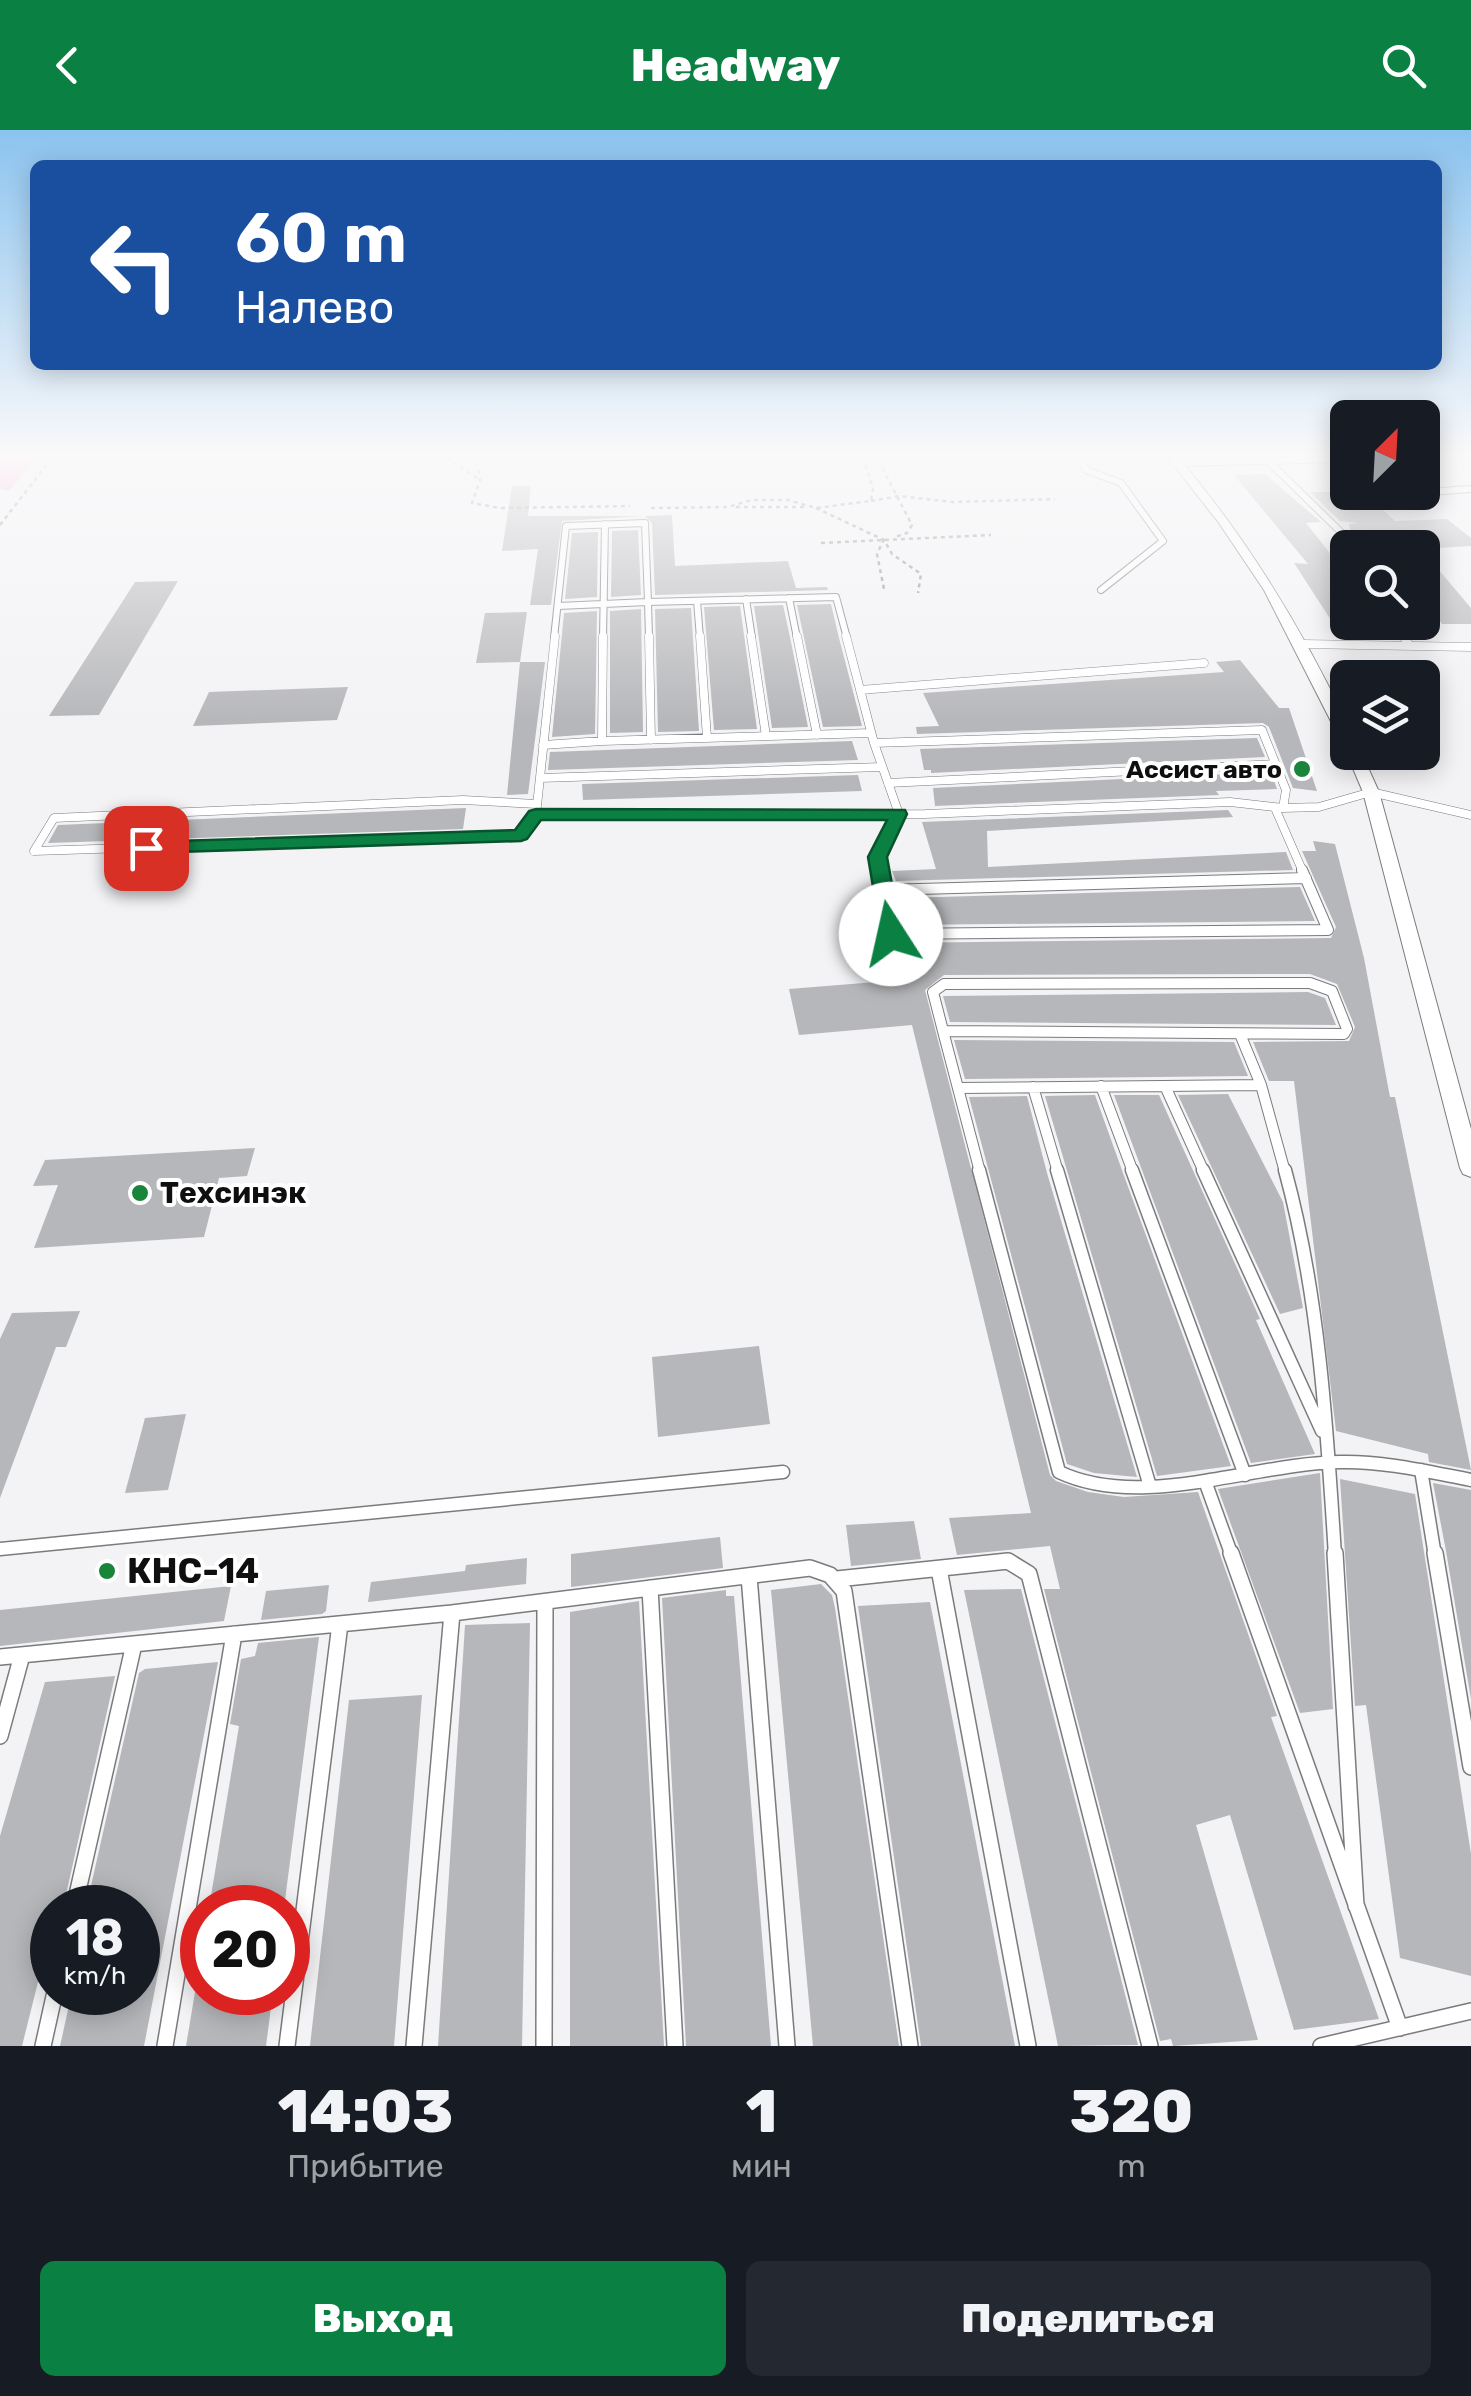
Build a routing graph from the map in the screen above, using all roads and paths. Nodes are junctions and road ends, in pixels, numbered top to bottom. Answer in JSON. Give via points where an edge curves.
{"nodes":[{"id":1,"x":564,"y":543,"type":"edge"},
{"id":2,"x":606,"y":543,"type":"edge"},
{"id":3,"x":645,"y":543,"type":"edge"},
{"id":4,"x":882,"y":543,"type":"edge"},
{"id":5,"x":886,"y":543,"type":"edge"},
{"id":6,"x":1160,"y":543,"type":"edge"},
{"id":7,"x":1237,"y":543,"type":"edge"},
{"id":8,"x":884,"y":589,"type":"dead end"},
{"id":9,"x":1100,"y":590,"type":"dead end"},
{"id":10,"x":918,"y":593,"type":"dead end"},
{"id":11,"x":789,"y":598,"type":"junction"},
{"id":12,"x":746,"y":600,"type":"junction"},
{"id":13,"x":697,"y":601,"type":"junction"},
{"id":14,"x":648,"y":602,"type":"junction"},
{"id":15,"x":605,"y":604,"type":"junction"},
{"id":16,"x":558,"y":606,"type":"junction"},
{"id":17,"x":1406,"y":640,"type":"edge"},
{"id":18,"x":1304,"y":644,"type":"junction"},
{"id":19,"x":1410,"y":646,"type":"junction"},
{"id":20,"x":1471,"y":647,"type":"edge"},
{"id":21,"x":1204,"y":664,"type":"dead end"},
{"id":22,"x":860,"y":690,"type":"junction"},
{"id":23,"x":1330,"y":701,"type":"edge"},
{"id":24,"x":816,"y":735,"type":"junction"},
{"id":25,"x":766,"y":736,"type":"junction"},
{"id":26,"x":707,"y":738,"type":"junction"},
{"id":27,"x":872,"y":738,"type":"junction"},
{"id":28,"x":651,"y":740,"type":"junction"},
{"id":29,"x":602,"y":741,"type":"junction"},
{"id":30,"x":543,"y":745,"type":"junction"},
{"id":31,"x":1276,"y":764,"type":"junction"},
{"id":32,"x":882,"y":767,"type":"junction"},
{"id":33,"x":1361,"y":770,"type":"edge"},
{"id":34,"x":540,"y":778,"type":"junction"},
{"id":35,"x":888,"y":784,"type":"junction"},
{"id":36,"x":1371,"y":792,"type":"junction"},
{"id":37,"x":1279,"y":808,"type":"junction"},
{"id":38,"x":536,"y":809,"type":"junction"},
{"id":39,"x":898,"y":814,"type":"junction"},
{"id":40,"x":1471,"y":815,"type":"edge"},
{"id":41,"x":1306,"y":878,"type":"junction"},
{"id":42,"x":884,"y":890,"type":"junction"},
{"id":43,"x":943,"y":1031,"type":"junction"},
{"id":44,"x":1240,"y":1034,"type":"junction"},
{"id":45,"x":1262,"y":1085,"type":"junction"},
{"id":46,"x":1102,"y":1086,"type":"junction"},
{"id":47,"x":1165,"y":1086,"type":"junction"},
{"id":48,"x":1032,"y":1087,"type":"junction"},
{"id":49,"x":958,"y":1088,"type":"junction"},
{"id":50,"x":1471,"y":1168,"type":"edge"},
{"id":51,"x":1327,"y":1442,"type":"junction"},
{"id":52,"x":1330,"y":1464,"type":"junction"},
{"id":53,"x":1422,"y":1470,"type":"junction"},
{"id":54,"x":783,"y":1472,"type":"dead end"},
{"id":55,"x":1245,"y":1475,"type":"junction"},
{"id":56,"x":1471,"y":1480,"type":"edge"},
{"id":57,"x":1204,"y":1481,"type":"junction"},
{"id":58,"x":1149,"y":1483,"type":"junction"},
{"id":59,"x":0,"y":1550,"type":"edge"},
{"id":60,"x":938,"y":1569,"type":"junction"},
{"id":61,"x":749,"y":1576,"type":"junction"},
{"id":62,"x":837,"y":1579,"type":"junction"},
{"id":63,"x":650,"y":1588,"type":"junction"},
{"id":64,"x":545,"y":1602,"type":"junction"},
{"id":65,"x":452,"y":1613,"type":"junction"},
{"id":66,"x":340,"y":1624,"type":"junction"},
{"id":67,"x":234,"y":1634,"type":"junction"},
{"id":68,"x":134,"y":1644,"type":"junction"},
{"id":69,"x":22,"y":1655,"type":"junction"},
{"id":70,"x":0,"y":1657,"type":"edge"},
{"id":71,"x":0,"y":1736,"type":"edge"},
{"id":72,"x":1471,"y":1767,"type":"edge"},
{"id":73,"x":79,"y":1885,"type":"edge"},
{"id":74,"x":1356,"y":1906,"type":"junction"},
{"id":75,"x":1471,"y":2010,"type":"edge"},
{"id":76,"x":50,"y":2015,"type":"edge"},
{"id":77,"x":1400,"y":2028,"type":"junction"},
{"id":78,"x":43,"y":2046,"type":"edge"},
{"id":79,"x":165,"y":2046,"type":"edge"},
{"id":80,"x":287,"y":2046,"type":"edge"},
{"id":81,"x":414,"y":2046,"type":"edge"},
{"id":82,"x":544,"y":2046,"type":"edge"},
{"id":83,"x":675,"y":2046,"type":"edge"},
{"id":84,"x":787,"y":2046,"type":"edge"},
{"id":85,"x":910,"y":2046,"type":"edge"},
{"id":86,"x":1028,"y":2046,"type":"edge"},
{"id":87,"x":1150,"y":2046,"type":"edge"},
{"id":88,"x":1321,"y":2046,"type":"edge"}],
"edges":[{"from":1,"to":16,"type":"lane"},
{"from":2,"to":15,"type":"lane"},
{"from":3,"to":14,"type":"lane"},
{"from":4,"to":8,"type":"path","via":[[877,554]]},
{"from":5,"to":10,"type":"path","via":[[921,574]]},
{"from":6,"to":9,"type":"lane"},
{"from":7,"to":18,"type":"street"},
{"from":11,"to":12,"type":"lane"},
{"from":11,"to":22,"type":"lane","via":[[836,597]]},
{"from":11,"to":24,"type":"lane"},
{"from":12,"to":13,"type":"lane"},
{"from":12,"to":25,"type":"lane"},
{"from":13,"to":14,"type":"lane"},
{"from":13,"to":26,"type":"lane"},
{"from":14,"to":15,"type":"lane"},
{"from":14,"to":28,"type":"lane"},
{"from":15,"to":16,"type":"lane"},
{"from":15,"to":29,"type":"lane"},
{"from":16,"to":30,"type":"lane"},
{"from":17,"to":19,"type":"lane"},
{"from":18,"to":19,"type":"lane"},
{"from":18,"to":23,"type":"street"},
{"from":19,"to":20,"type":"lane"},
{"from":21,"to":22,"type":"lane"},
{"from":22,"to":27,"type":"lane"},
{"from":24,"to":25,"type":"lane"},
{"from":24,"to":27,"type":"lane"},
{"from":25,"to":26,"type":"lane"},
{"from":26,"to":28,"type":"lane"},
{"from":27,"to":31,"type":"lane","via":[[1262,730]]},
{"from":27,"to":32,"type":"lane"},
{"from":28,"to":29,"type":"lane"},
{"from":29,"to":30,"type":"lane"},
{"from":30,"to":34,"type":"lane"},
{"from":31,"to":35,"type":"lane"},
{"from":31,"to":37,"type":"lane","via":[[1286,790]]},
{"from":32,"to":34,"type":"lane"},
{"from":32,"to":35,"type":"lane"},
{"from":33,"to":36,"type":"street"},
{"from":34,"to":38,"type":"lane"},
{"from":35,"to":39,"type":"lane"},
{"from":36,"to":37,"type":"lane","via":[[1320,807]]},
{"from":36,"to":40,"type":"lane"},
{"from":36,"to":50,"type":"street"},
{"from":37,"to":39,"type":"lane","via":[[1230,802]]},
{"from":37,"to":41,"type":"lane"},
{"from":38,"to":38,"type":"lane","via":[[464,800],[54,818],[34,852],[521,835]]},
{"from":38,"to":39,"type":"lane"},
{"from":39,"to":42,"type":"lane","via":[[878,857]]},
{"from":41,"to":42,"type":"lane"},
{"from":41,"to":42,"type":"lane","via":[[1328,930],[891,934]]},
{"from":43,"to":44,"type":"lane"},
{"from":43,"to":44,"type":"lane","via":[[933,992],[944,984],[1310,983],[1332,991],[1347,1029],[1328,1035]]},
{"from":43,"to":49,"type":"lane"},
{"from":44,"to":45,"type":"lane"},
{"from":45,"to":47,"type":"lane"},
{"from":45,"to":51,"type":"lane","via":[[1304,1239]]},
{"from":46,"to":47,"type":"lane"},
{"from":46,"to":48,"type":"lane"},
{"from":46,"to":55,"type":"lane"},
{"from":47,"to":51,"type":"lane"},
{"from":48,"to":49,"type":"lane"},
{"from":48,"to":58,"type":"lane"},
{"from":49,"to":58,"type":"lane","via":[[1059,1472],[1085,1486]]},
{"from":51,"to":52,"type":"lane"},
{"from":52,"to":53,"type":"lane"},
{"from":52,"to":55,"type":"lane"},
{"from":52,"to":74,"type":"lane"},
{"from":53,"to":56,"type":"lane"},
{"from":53,"to":72,"type":"lane"},
{"from":54,"to":59,"type":"lane"},
{"from":55,"to":57,"type":"lane"},
{"from":57,"to":58,"type":"lane"},
{"from":57,"to":74,"type":"lane"},
{"from":60,"to":62,"type":"lane"},
{"from":60,"to":86,"type":"lane"},
{"from":60,"to":87,"type":"lane","via":[[1008,1561],[1029,1574]]},
{"from":61,"to":62,"type":"lane","via":[[810,1568]]},
{"from":61,"to":63,"type":"lane"},
{"from":61,"to":84,"type":"lane"},
{"from":62,"to":85,"type":"lane","via":[[844,1591]]},
{"from":63,"to":64,"type":"lane"},
{"from":63,"to":83,"type":"lane"},
{"from":64,"to":65,"type":"lane"},
{"from":64,"to":82,"type":"lane"},
{"from":65,"to":66,"type":"lane"},
{"from":65,"to":81,"type":"lane"},
{"from":66,"to":67,"type":"lane"},
{"from":66,"to":80,"type":"lane"},
{"from":67,"to":68,"type":"lane"},
{"from":67,"to":79,"type":"lane"},
{"from":68,"to":69,"type":"lane"},
{"from":68,"to":73,"type":"lane"},
{"from":69,"to":70,"type":"lane"},
{"from":69,"to":71,"type":"lane"},
{"from":74,"to":77,"type":"lane"},
{"from":75,"to":77,"type":"lane"},
{"from":76,"to":78,"type":"lane"},
{"from":77,"to":88,"type":"lane"}]}
